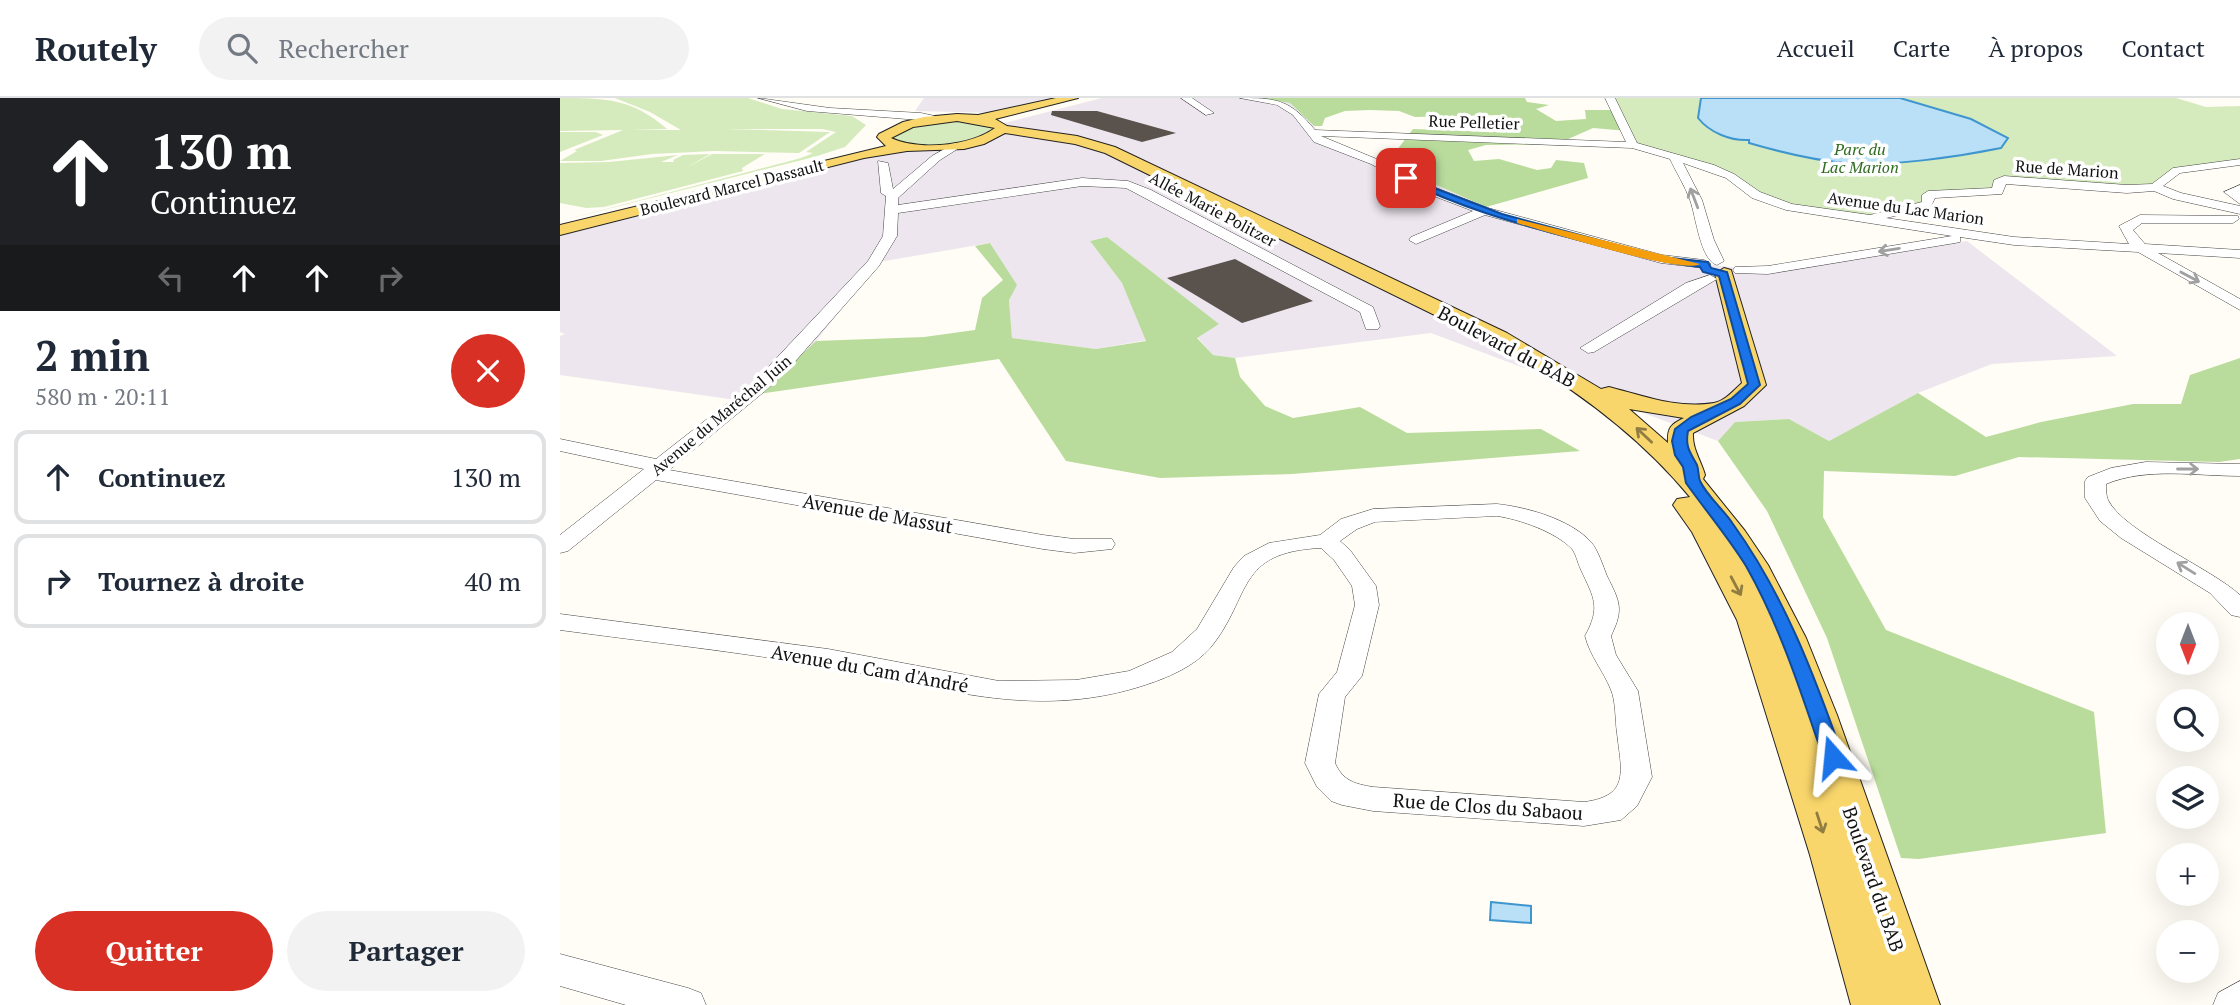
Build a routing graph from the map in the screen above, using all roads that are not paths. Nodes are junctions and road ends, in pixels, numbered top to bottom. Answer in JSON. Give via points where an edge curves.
{"nodes":[{"id":1,"x":763,"y":98,"type":"edge"},
{"id":2,"x":1072,"y":98,"type":"edge"},
{"id":3,"x":1078,"y":98,"type":"edge"},
{"id":4,"x":1186,"y":98,"type":"edge"},
{"id":5,"x":1245,"y":98,"type":"edge"},
{"id":6,"x":1610,"y":98,"type":"edge"},
{"id":7,"x":931,"y":103,"type":"dead end"},
{"id":8,"x":1209,"y":113,"type":"dead end"},
{"id":9,"x":978,"y":118,"type":"junction"},
{"id":10,"x":910,"y":120,"type":"junction"},
{"id":11,"x":997,"y":130,"type":"junction"},
{"id":12,"x":1313,"y":133,"type":"junction"},
{"id":13,"x":887,"y":142,"type":"junction"},
{"id":14,"x":1633,"y":145,"type":"junction"},
{"id":15,"x":905,"y":147,"type":"junction"},
{"id":16,"x":931,"y":153,"type":"junction"},
{"id":17,"x":1675,"y":159,"type":"junction"},
{"id":18,"x":2240,"y":162,"type":"edge"},
{"id":19,"x":882,"y":163,"type":"dead end"},
{"id":20,"x":914,"y":176,"type":"junction"},
{"id":21,"x":884,"y":177,"type":"junction"},
{"id":22,"x":2155,"y":187,"type":"junction"},
{"id":23,"x":2240,"y":189,"type":"edge"},
{"id":24,"x":2240,"y":200,"type":"edge"},
{"id":25,"x":893,"y":202,"type":"junction"},
{"id":26,"x":2240,"y":210,"type":"edge"},
{"id":27,"x":1484,"y":211,"type":"junction"},
{"id":28,"x":2240,"y":219,"type":"edge"},
{"id":29,"x":1873,"y":220,"type":"junction"},
{"id":30,"x":560,"y":228,"type":"edge"},
{"id":31,"x":1959,"y":236,"type":"junction"},
{"id":32,"x":1416,"y":240,"type":"dead end"},
{"id":33,"x":2140,"y":249,"type":"junction"},
{"id":34,"x":2240,"y":254,"type":"edge"},
{"id":35,"x":1721,"y":277,"type":"junction"},
{"id":36,"x":2240,"y":305,"type":"edge"},
{"id":37,"x":1372,"y":326,"type":"dead end"},
{"id":38,"x":1508,"y":342,"type":"junction"},
{"id":39,"x":1588,"y":348,"type":"dead end"},
{"id":40,"x":1718,"y":409,"type":"junction"},
{"id":41,"x":560,"y":445,"type":"edge"},
{"id":42,"x":656,"y":470,"type":"junction"},
{"id":43,"x":2240,"y":470,"type":"edge"},
{"id":44,"x":1693,"y":483,"type":"junction"},
{"id":45,"x":1326,"y":541,"type":"junction"},
{"id":46,"x":1104,"y":544,"type":"dead end"},
{"id":47,"x":560,"y":546,"type":"edge"},
{"id":48,"x":2240,"y":609,"type":"edge"},
{"id":49,"x":560,"y":622,"type":"edge"},
{"id":50,"x":560,"y":970,"type":"edge"},
{"id":51,"x":2240,"y":998,"type":"edge"},
{"id":52,"x":688,"y":1005,"type":"edge"},
{"id":53,"x":1875,"y":1005,"type":"edge"},
{"id":54,"x":1916,"y":1005,"type":"edge"},
{"id":55,"x":2231,"y":1005,"type":"edge"}],
"edges":[{"from":1,"to":10,"type":"street","via":[[793,107],[883,112]]},
{"from":2,"to":9,"type":"main road"},
{"from":3,"to":11,"type":"main road","via":[[1004,119]]},
{"from":4,"to":8,"type":"street"},
{"from":5,"to":12,"type":"street","via":[[1280,103]]},
{"from":6,"to":14,"type":"street","via":[[1632,130]]},
{"from":7,"to":10,"type":"street"},
{"from":9,"to":10,"type":"main road"},
{"from":9,"to":11,"type":"main road"},
{"from":10,"to":13,"type":"main road","via":[[884,137]]},
{"from":11,"to":16,"type":"main road"},
{"from":11,"to":38,"type":"main road","name":"Boulevard du BAB","via":[[1069,138],[1110,150]]},
{"from":11,"to":53,"type":"main road","name":"Boulevard du BAB","one_way":true,"via":[[1100,152],[1526,366],[1598,414],[1638,450],[1706,531],[1753,620]]},
{"from":12,"to":14,"type":"street","name":"Rue Pelletier"},
{"from":12,"to":27,"type":"street","via":[[1318,141]]},
{"from":13,"to":15,"type":"main road"},
{"from":13,"to":30,"type":"main road","name":"Boulevard Marcel Dassault"},
{"from":14,"to":17,"type":"street","name":"Avenue du Lac Marion"},
{"from":15,"to":16,"type":"main road"},
{"from":15,"to":30,"type":"main road","name":"Boulevard Marcel Dassault"},
{"from":16,"to":20,"type":"street"},
{"from":17,"to":29,"type":"street","name":"Avenue du Lac Marion","via":[[1721,171],[1776,203]]},
{"from":35,"to":17,"type":"street","one_way":true,"via":[[1696,200]]},
{"from":18,"to":22,"type":"street","via":[[2178,170]]},
{"from":19,"to":21,"type":"street"},
{"from":20,"to":21,"type":"street"},
{"from":20,"to":25,"type":"street"},
{"from":21,"to":25,"type":"street"},
{"from":22,"to":26,"type":"street"},
{"from":22,"to":29,"type":"street","name":"Rue de Marion","via":[[2004,180],[1998,183],[1998,191],[1928,195],[1926,205],[1878,214]]},
{"from":23,"to":24,"type":"street","via":[[2230,192]]},
{"from":25,"to":37,"type":"street","name":"Allée Marie Politzer","via":[[1082,182],[1128,185],[1367,310]]},
{"from":25,"to":42,"type":"street","name":"Avenue du Maréchal Juin","via":[[890,236],[874,263],[786,361]]},
{"from":27,"to":32,"type":"street"},
{"from":27,"to":35,"type":"street"},
{"from":28,"to":33,"type":"street","via":[[2140,219],[2126,226]]},
{"from":29,"to":31,"type":"street","name":"Avenue du Lac Marion"},
{"from":31,"to":33,"type":"street","name":"Avenue du Lac Marion"},
{"from":31,"to":35,"type":"street","one_way":true},
{"from":33,"to":34,"type":"street","name":"Avenue du Lac Marion"},
{"from":33,"to":36,"type":"street","one_way":true},
{"from":35,"to":39,"type":"street","via":[[1682,292]]},
{"from":35,"to":40,"type":"main road","via":[[1754,385]]},
{"from":38,"to":40,"type":"main road","via":[[1634,405],[1688,412]]},
{"from":44,"to":38,"type":"main road","name":"Boulevard du BAB","one_way":true,"via":[[1600,398]]},
{"from":40,"to":44,"type":"main road","via":[[1682,429],[1679,441]]},
{"from":41,"to":42,"type":"street"},
{"from":42,"to":46,"type":"street","name":"Avenue de Massut","via":[[1043,542]]},
{"from":42,"to":47,"type":"street","name":"Avenue du Maréchal Juin"},
{"from":48,"to":43,"type":"street","one_way":true,"via":[[2218,588],[2108,516],[2096,498],[2095,481],[2145,470]]},
{"from":44,"to":54,"type":"main road","name":"Boulevard du BAB","via":[[1754,566],[1779,614],[1808,682]]},
{"from":45,"to":45,"type":"street","name":"Rue de Clos du Sabaou","via":[[1364,586],[1367,605],[1349,676],[1332,694],[1320,763],[1327,779],[1342,793],[1584,814],[1611,811],[1626,798],[1637,778],[1625,691],[1603,655],[1598,636],[1607,619],[1608,603],[1582,546],[1520,513],[1497,510],[1373,516],[1349,524]]},
{"from":45,"to":49,"type":"street","name":"Avenue du Cam d'André","via":[[1294,542],[1251,562],[1236,578],[1199,644],[1177,661],[1137,678],[1082,688],[1024,693],[828,658]]},
{"from":50,"to":52,"type":"street"},
{"from":51,"to":55,"type":"street"}]}
